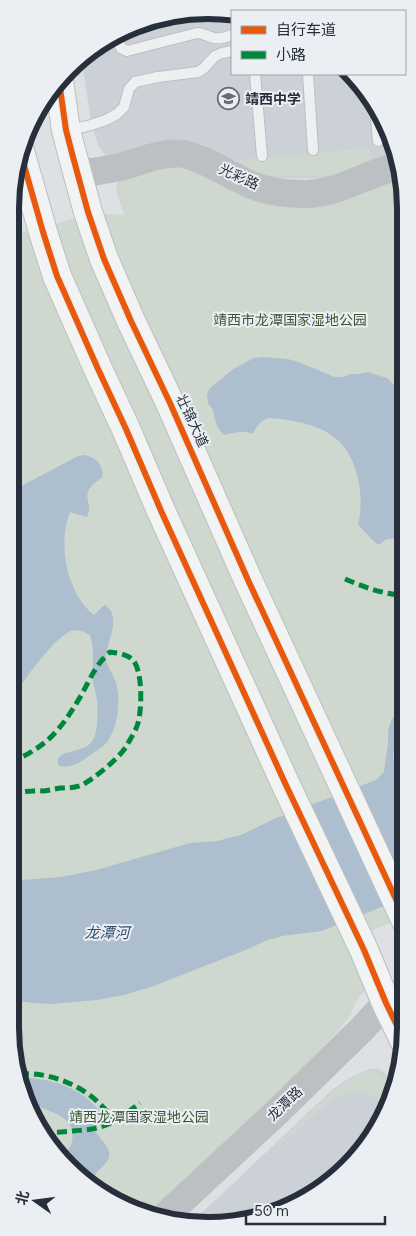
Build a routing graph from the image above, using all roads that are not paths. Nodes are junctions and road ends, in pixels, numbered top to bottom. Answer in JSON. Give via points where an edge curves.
{"nodes":[{"id":1,"x":231,"y":35,"type":"edge"},
{"id":2,"x":117,"y":42,"type":"edge"},
{"id":3,"x":231,"y":51,"type":"edge"},
{"id":4,"x":255,"y":75,"type":"edge"},
{"id":5,"x":308,"y":75,"type":"edge"},
{"id":6,"x":60,"y":90,"type":"edge"},
{"id":7,"x":376,"y":121,"type":"edge"},
{"id":8,"x":66,"y":130,"type":"junction"},
{"id":9,"x":378,"y":141,"type":"dead end"},
{"id":10,"x":313,"y":150,"type":"dead end"},
{"id":11,"x":262,"y":156,"type":"dead end"},
{"id":12,"x":24,"y":164,"type":"edge"},
{"id":13,"x":393,"y":168,"type":"edge"},
{"id":14,"x":78,"y":174,"type":"junction"},
{"id":15,"x":397,"y":901,"type":"edge"},
{"id":16,"x":397,"y":1009,"type":"edge"},
{"id":17,"x":397,"y":1015,"type":"edge"},
{"id":18,"x":397,"y":1017,"type":"edge"},
{"id":19,"x":168,"y":1213,"type":"edge"},
{"id":20,"x":179,"y":1215,"type":"edge"}],
"edges":[{"from":1,"to":2,"type":"lane","via":[[214,38],[197,33],[128,51]]},
{"from":3,"to":8,"type":"lane","via":[[215,56],[198,72],[135,82],[129,89],[124,107],[117,114],[88,126]]},
{"from":4,"to":11,"type":"lane"},
{"from":5,"to":10,"type":"lane"},
{"from":6,"to":8,"type":"main road","name":"壮锦大道"},
{"from":7,"to":9,"type":"lane"},
{"from":8,"to":14,"type":"main road","name":"壮锦大道"},
{"from":12,"to":16,"type":"main road","via":[[57,276],[98,369],[285,783],[364,950]]},
{"from":13,"to":14,"type":"main road","name":"光彩路","via":[[328,192],[306,194],[257,187],[182,154],[162,155]]},
{"from":14,"to":15,"type":"main road","name":"壮锦大道","via":[[104,259],[131,321]]},
{"from":17,"to":19,"type":"main road","name":"龙潭路","via":[[362,1029]]},
{"from":18,"to":20,"type":"main road","name":"龙潭路"}]}
